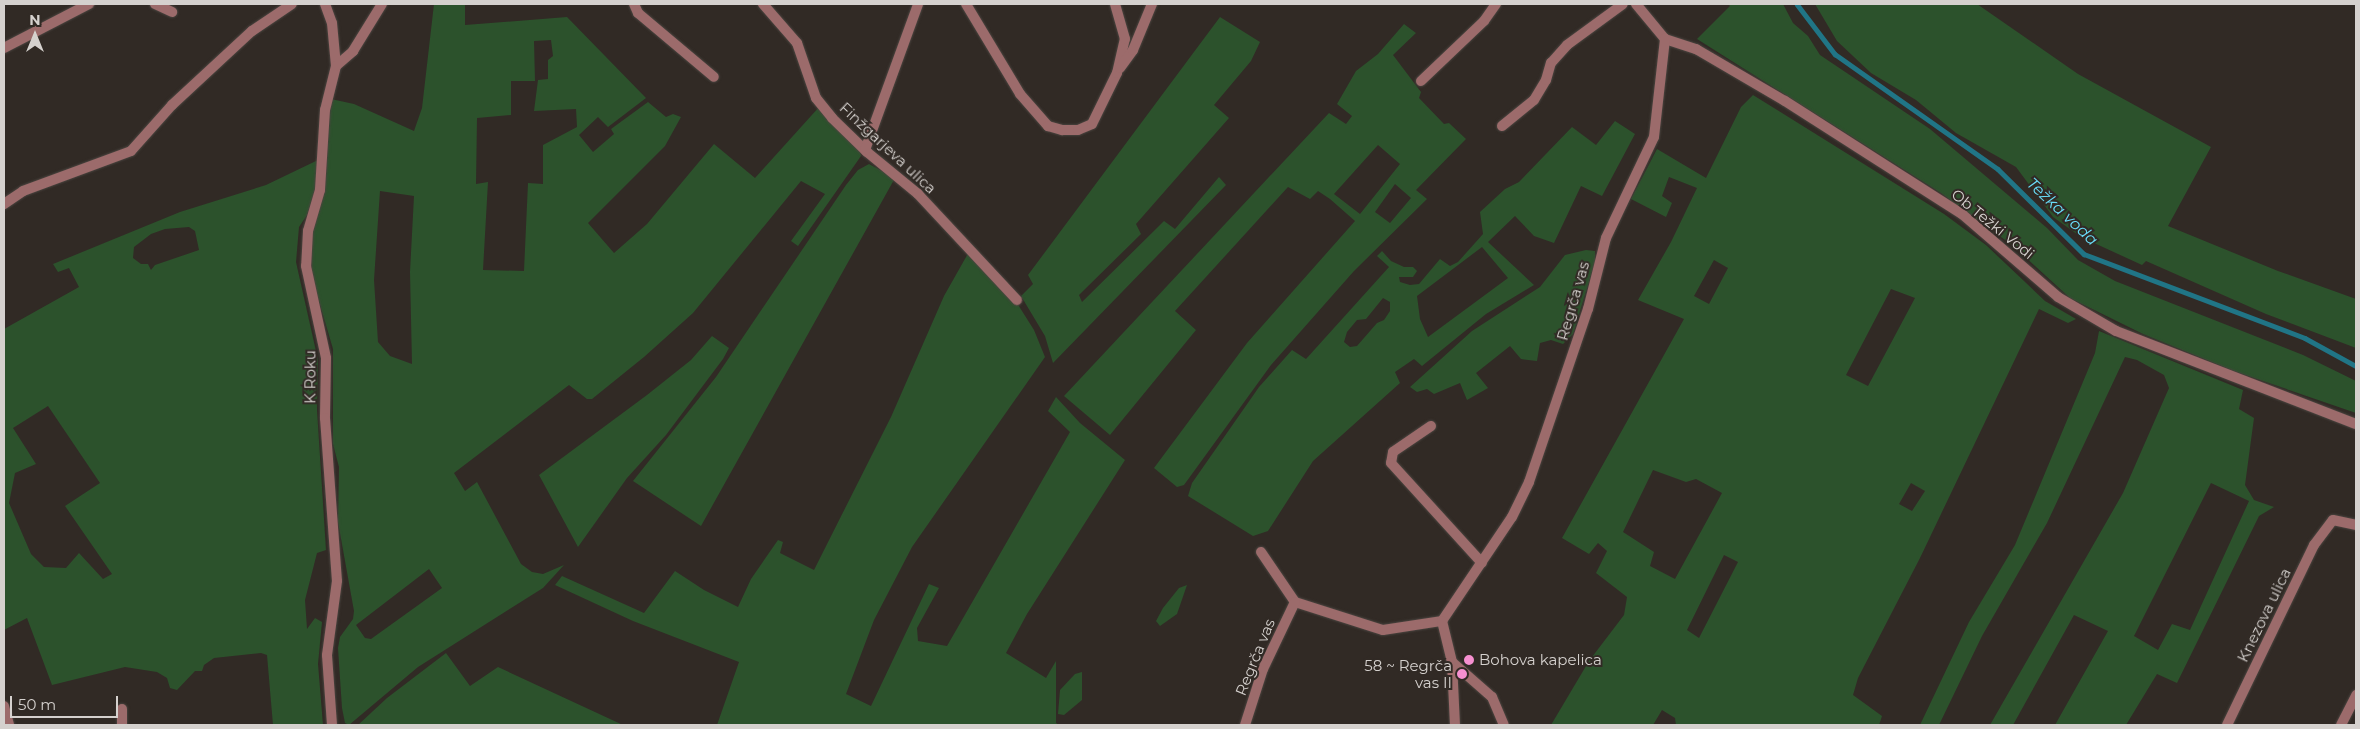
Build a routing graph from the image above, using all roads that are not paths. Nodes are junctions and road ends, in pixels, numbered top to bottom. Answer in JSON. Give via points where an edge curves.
{"nodes":[{"id":1,"x":89,"y":4,"type":"edge"},
{"id":2,"x":155,"y":4,"type":"edge"},
{"id":3,"x":292,"y":4,"type":"edge"},
{"id":4,"x":325,"y":4,"type":"edge"},
{"id":5,"x":382,"y":4,"type":"edge"},
{"id":6,"x":634,"y":4,"type":"edge"},
{"id":7,"x":763,"y":4,"type":"edge"},
{"id":8,"x":918,"y":4,"type":"edge"},
{"id":9,"x":966,"y":4,"type":"edge"},
{"id":10,"x":1115,"y":4,"type":"edge"},
{"id":11,"x":1152,"y":4,"type":"edge"},
{"id":12,"x":1496,"y":4,"type":"edge"},
{"id":13,"x":1623,"y":4,"type":"edge"},
{"id":14,"x":1636,"y":4,"type":"edge"},
{"id":15,"x":172,"y":12,"type":"dead end"},
{"id":16,"x":1665,"y":39,"type":"junction"},
{"id":17,"x":4,"y":48,"type":"edge"},
{"id":18,"x":336,"y":66,"type":"junction"},
{"id":19,"x":1117,"y":73,"type":"junction"},
{"id":20,"x":714,"y":77,"type":"dead end"},
{"id":21,"x":1421,"y":81,"type":"dead end"},
{"id":22,"x":1502,"y":126,"type":"dead end"},
{"id":23,"x":865,"y":150,"type":"junction"},
{"id":24,"x":4,"y":204,"type":"edge"},
{"id":25,"x":1017,"y":300,"type":"dead end"},
{"id":26,"x":2356,"y":424,"type":"edge"},
{"id":27,"x":1431,"y":426,"type":"dead end"},
{"id":28,"x":2356,"y":525,"type":"edge"},
{"id":29,"x":1261,"y":552,"type":"dead end"},
{"id":30,"x":1482,"y":563,"type":"junction"},
{"id":31,"x":1295,"y":602,"type":"junction"},
{"id":32,"x":1442,"y":621,"type":"junction"},
{"id":33,"x":1452,"y":662,"type":"junction"},
{"id":34,"x":2356,"y":695,"type":"edge"},
{"id":35,"x":4,"y":706,"type":"edge"},
{"id":36,"x":122,"y":710,"type":"dead end"},
{"id":37,"x":9,"y":725,"type":"edge"},
{"id":38,"x":122,"y":725,"type":"edge"},
{"id":39,"x":332,"y":725,"type":"edge"},
{"id":40,"x":1245,"y":725,"type":"edge"},
{"id":41,"x":1455,"y":725,"type":"edge"},
{"id":42,"x":1504,"y":725,"type":"edge"},
{"id":43,"x":2228,"y":725,"type":"edge"},
{"id":44,"x":2341,"y":725,"type":"edge"}],
"edges":[{"from":1,"to":17,"type":"street"},
{"from":2,"to":15,"type":"street"},
{"from":3,"to":24,"type":"street","via":[[244,37],[172,105],[131,151],[23,191]]},
{"from":4,"to":18,"type":"street","name":"K Roku","via":[[332,23]]},
{"from":5,"to":18,"type":"street","via":[[353,52]]},
{"from":6,"to":20,"type":"street","via":[[638,13]]},
{"from":7,"to":23,"type":"street","name":"Finžgarjeva ulica","via":[[797,43],[816,98]]},
{"from":8,"to":23,"type":"street","via":[[886,100]]},
{"from":9,"to":19,"type":"street","via":[[1020,94],[1048,126],[1078,130],[1092,124]]},
{"from":10,"to":19,"type":"street","via":[[1125,39]]},
{"from":11,"to":19,"type":"street","via":[[1133,50]]},
{"from":12,"to":21,"type":"street","via":[[1484,20]]},
{"from":13,"to":22,"type":"street","via":[[1567,45],[1551,63],[1534,100]]},
{"from":14,"to":16,"type":"street"},
{"from":16,"to":26,"type":"street","name":"Ob Težki Vodi","via":[[1696,49],[1785,101],[1962,214],[2058,297],[2116,331]]},
{"from":16,"to":30,"type":"street","name":"Regrča vas","via":[[1654,137],[1606,238],[1588,309],[1530,482]]},
{"from":18,"to":39,"type":"street","name":"K Roku","via":[[325,110],[320,190],[306,244],[306,266],[326,358],[325,418],[338,581],[327,655]]},
{"from":23,"to":25,"type":"street","name":"Finžgarjeva ulica","via":[[918,194]]},
{"from":27,"to":30,"type":"street","via":[[1393,452],[1392,464]]},
{"from":28,"to":43,"type":"street","name":"Knezova ulica","via":[[2334,520],[2314,545]]},
{"from":29,"to":31,"type":"street"},
{"from":30,"to":32,"type":"street","name":"Regrča vas"},
{"from":31,"to":32,"type":"street","via":[[1384,630]]},
{"from":31,"to":40,"type":"street","name":"Regrča vas","via":[[1263,669]]},
{"from":32,"to":33,"type":"street"},
{"from":33,"to":41,"type":"street"},
{"from":33,"to":42,"type":"street","via":[[1492,697]]},
{"from":34,"to":44,"type":"street"},
{"from":35,"to":37,"type":"street"},
{"from":36,"to":38,"type":"street"}]}
